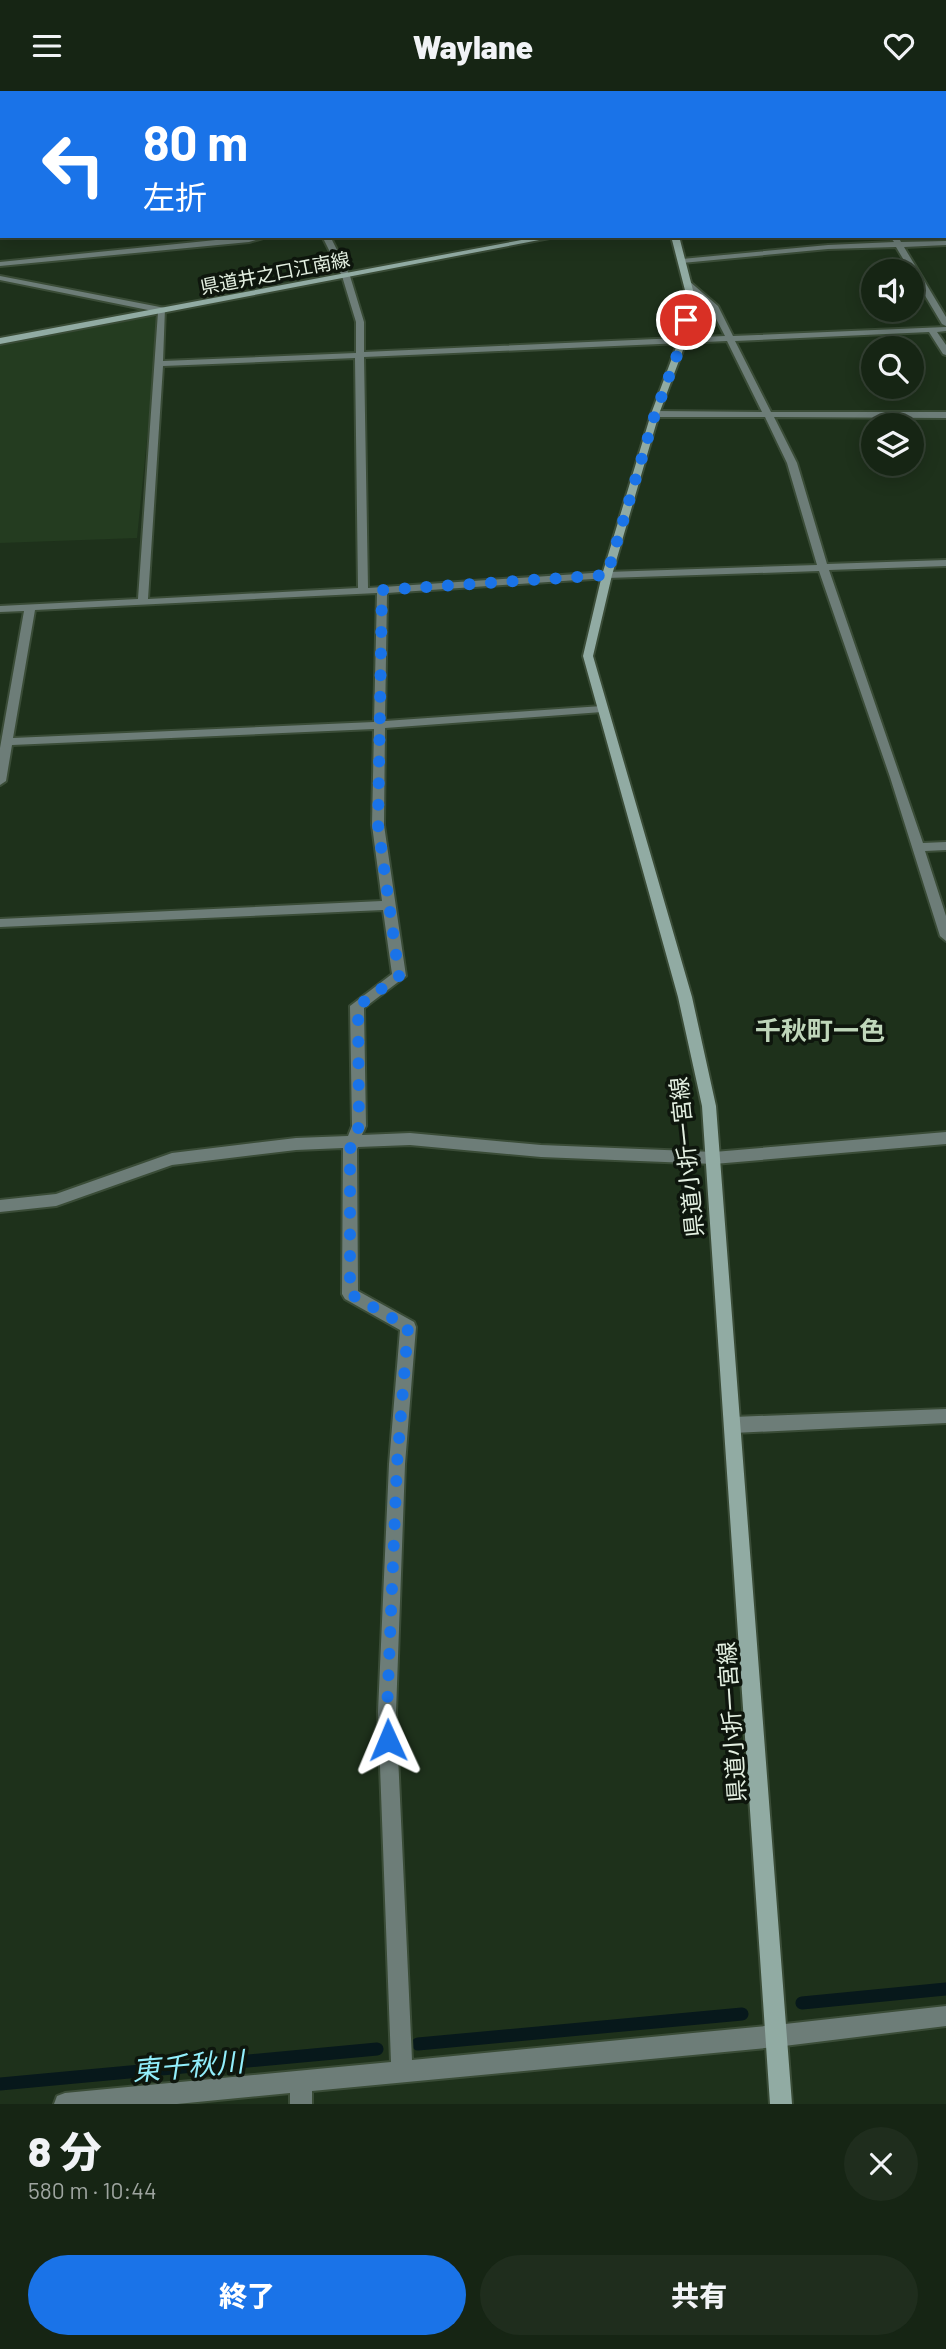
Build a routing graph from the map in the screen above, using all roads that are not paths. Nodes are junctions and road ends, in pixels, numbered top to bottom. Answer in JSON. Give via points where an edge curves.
{"nodes":[{"id":1,"x":258,"y":238,"type":"edge"},
{"id":2,"x":327,"y":238,"type":"edge"},
{"id":3,"x":546,"y":238,"type":"edge"},
{"id":4,"x":676,"y":238,"type":"edge"},
{"id":5,"x":897,"y":240,"type":"edge"},
{"id":6,"x":946,"y":243,"type":"edge"},
{"id":7,"x":682,"y":261,"type":"junction"},
{"id":8,"x":0,"y":264,"type":"edge"},
{"id":9,"x":346,"y":276,"type":"junction"},
{"id":10,"x":0,"y":278,"type":"edge"},
{"id":11,"x":689,"y":283,"type":"junction"},
{"id":12,"x":162,"y":310,"type":"junction"},
{"id":13,"x":946,"y":327,"type":"edge"},
{"id":14,"x":932,"y":330,"type":"junction"},
{"id":15,"x":0,"y":341,"type":"edge"},
{"id":16,"x":731,"y":341,"type":"junction"},
{"id":17,"x":682,"y":342,"type":"junction"},
{"id":18,"x":946,"y":352,"type":"edge"},
{"id":19,"x":359,"y":355,"type":"junction"},
{"id":20,"x":159,"y":365,"type":"junction"},
{"id":21,"x":655,"y":414,"type":"junction"},
{"id":22,"x":946,"y":415,"type":"edge"},
{"id":23,"x":769,"y":416,"type":"junction"},
{"id":24,"x":946,"y":562,"type":"edge"},
{"id":25,"x":823,"y":569,"type":"junction"},
{"id":26,"x":607,"y":575,"type":"junction"},
{"id":27,"x":382,"y":590,"type":"junction"},
{"id":28,"x":363,"y":591,"type":"junction"},
{"id":29,"x":143,"y":602,"type":"junction"},
{"id":30,"x":30,"y":608,"type":"junction"},
{"id":31,"x":0,"y":609,"type":"edge"},
{"id":32,"x":602,"y":709,"type":"junction"},
{"id":33,"x":380,"y":725,"type":"junction"},
{"id":34,"x":7,"y":742,"type":"junction"},
{"id":35,"x":0,"y":781,"type":"edge"},
{"id":36,"x":946,"y":846,"type":"edge"},
{"id":37,"x":919,"y":847,"type":"junction"},
{"id":38,"x":390,"y":905,"type":"junction"},
{"id":39,"x":0,"y":923,"type":"edge"},
{"id":40,"x":946,"y":936,"type":"edge"},
{"id":41,"x":946,"y":1138,"type":"edge"},
{"id":42,"x":354,"y":1140,"type":"junction"},
{"id":43,"x":714,"y":1158,"type":"junction"},
{"id":44,"x":0,"y":1206,"type":"edge"},
{"id":45,"x":946,"y":1416,"type":"edge"},
{"id":46,"x":733,"y":1425,"type":"junction"},
{"id":47,"x":946,"y":2016,"type":"edge"},
{"id":48,"x":776,"y":2036,"type":"junction"},
{"id":49,"x":402,"y":2071,"type":"junction"},
{"id":50,"x":301,"y":2081,"type":"junction"},
{"id":51,"x":65,"y":2104,"type":"edge"},
{"id":52,"x":301,"y":2104,"type":"edge"},
{"id":53,"x":781,"y":2104,"type":"edge"}],
"edges":[{"from":1,"to":8,"type":"street"},
{"from":2,"to":9,"type":"street"},
{"from":3,"to":9,"type":"main road","name":"県道井之口江南線"},
{"from":4,"to":7,"type":"main road","name":"県道小折一宮線"},
{"from":5,"to":6,"type":"street"},
{"from":5,"to":7,"type":"street"},
{"from":5,"to":13,"type":"street"},
{"from":7,"to":11,"type":"main road","name":"県道小折一宮線"},
{"from":9,"to":12,"type":"main road","name":"県道井之口江南線"},
{"from":9,"to":19,"type":"street","via":[[360,321]]},
{"from":10,"to":12,"type":"street"},
{"from":11,"to":16,"type":"street","via":[[715,308]]},
{"from":11,"to":17,"type":"main road","name":"県道小折一宮線","via":[[691,298]]},
{"from":12,"to":15,"type":"main road","name":"県道井之口江南線"},
{"from":12,"to":20,"type":"street"},
{"from":13,"to":14,"type":"street"},
{"from":14,"to":16,"type":"street"},
{"from":14,"to":18,"type":"street"},
{"from":16,"to":17,"type":"street"},
{"from":16,"to":23,"type":"street"},
{"from":17,"to":19,"type":"street"},
{"from":17,"to":21,"type":"main road","name":"県道小折一宮線"},
{"from":19,"to":20,"type":"street"},
{"from":19,"to":28,"type":"street"},
{"from":20,"to":29,"type":"street"},
{"from":21,"to":23,"type":"street"},
{"from":21,"to":26,"type":"main road","name":"県道小折一宮線"},
{"from":22,"to":23,"type":"street"},
{"from":23,"to":25,"type":"street","via":[[792,463]]},
{"from":24,"to":25,"type":"street"},
{"from":25,"to":26,"type":"street"},
{"from":25,"to":37,"type":"street"},
{"from":26,"to":27,"type":"street"},
{"from":26,"to":32,"type":"main road","name":"県道小折一宮線","via":[[588,656]]},
{"from":27,"to":28,"type":"street"},
{"from":27,"to":33,"type":"street"},
{"from":28,"to":29,"type":"street"},
{"from":29,"to":30,"type":"street"},
{"from":30,"to":31,"type":"street"},
{"from":30,"to":34,"type":"street"},
{"from":32,"to":33,"type":"street"},
{"from":32,"to":43,"type":"main road","name":"県道小折一宮線","via":[[685,997],[709,1106]]},
{"from":33,"to":34,"type":"street"},
{"from":33,"to":38,"type":"street","via":[[378,825]]},
{"from":34,"to":35,"type":"street"},
{"from":36,"to":37,"type":"street"},
{"from":37,"to":40,"type":"street"},
{"from":38,"to":39,"type":"street"},
{"from":38,"to":42,"type":"street","via":[[399,976],[358,1006],[359,1126]]},
{"from":41,"to":43,"type":"street"},
{"from":42,"to":43,"type":"street","via":[[410,1139]]},
{"from":42,"to":44,"type":"street","via":[[172,1159],[56,1200]]},
{"from":42,"to":49,"type":"street","via":[[350,1149],[350,1294],[408,1327],[397,1464],[387,1712]]},
{"from":43,"to":46,"type":"main road","name":"県道小折一宮線"},
{"from":45,"to":46,"type":"street"},
{"from":46,"to":48,"type":"main road","name":"県道小折一宮線"},
{"from":47,"to":48,"type":"street"},
{"from":48,"to":49,"type":"street"},
{"from":48,"to":53,"type":"main road","name":"県道小折一宮線"},
{"from":49,"to":50,"type":"street"},
{"from":50,"to":51,"type":"street"},
{"from":50,"to":52,"type":"street"}]}
